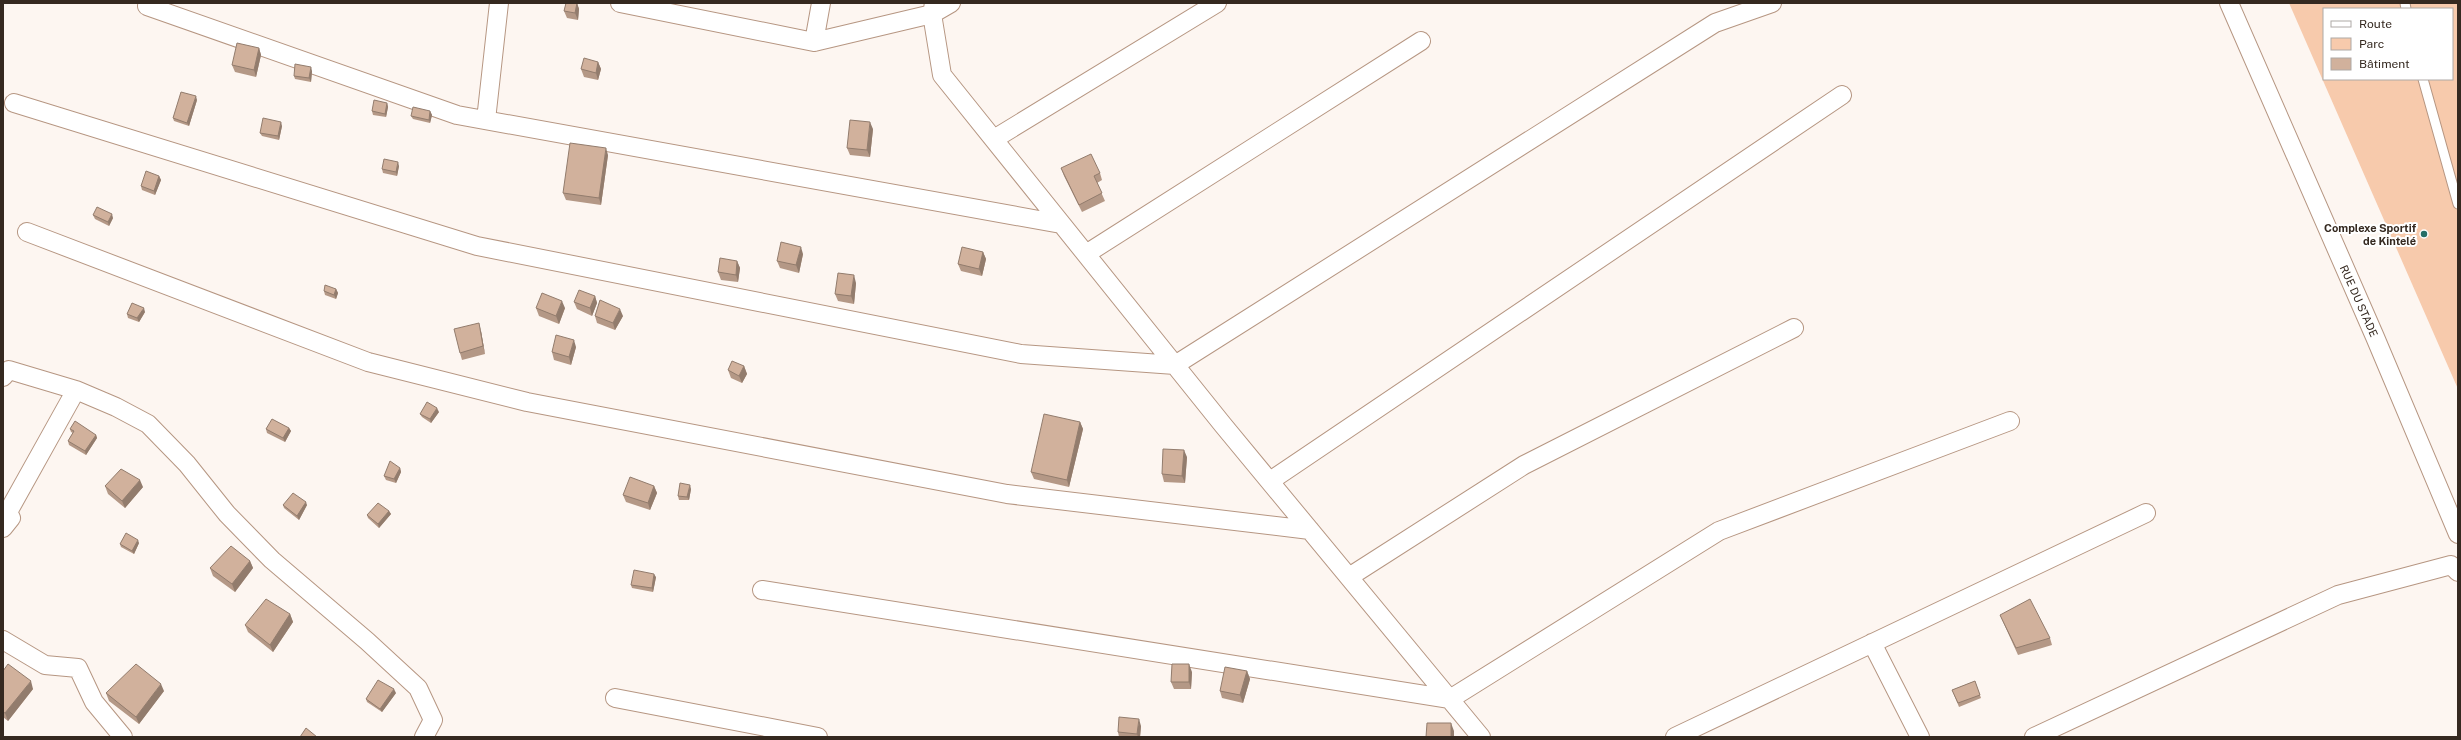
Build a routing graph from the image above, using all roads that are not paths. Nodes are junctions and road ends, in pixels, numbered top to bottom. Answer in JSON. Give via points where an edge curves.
{"nodes":[{"id":1,"x":499,"y":3,"type":"edge"},
{"id":2,"x":620,"y":3,"type":"edge"},
{"id":3,"x":821,"y":3,"type":"edge"},
{"id":4,"x":951,"y":3,"type":"edge"},
{"id":5,"x":1217,"y":3,"type":"edge"},
{"id":6,"x":1772,"y":3,"type":"edge"},
{"id":7,"x":2229,"y":3,"type":"edge"},
{"id":8,"x":147,"y":6,"type":"dead end"},
{"id":9,"x":933,"y":9,"type":"edge"},
{"id":10,"x":1421,"y":41,"type":"dead end"},
{"id":11,"x":814,"y":42,"type":"junction"},
{"id":12,"x":2423,"y":80,"type":"edge"},
{"id":13,"x":1842,"y":95,"type":"dead end"},
{"id":14,"x":14,"y":103,"type":"dead end"},
{"id":15,"x":486,"y":120,"type":"junction"},
{"id":16,"x":994,"y":139,"type":"junction"},
{"id":17,"x":2458,"y":204,"type":"edge"},
{"id":18,"x":1062,"y":224,"type":"junction"},
{"id":19,"x":27,"y":232,"type":"dead end"},
{"id":20,"x":1086,"y":254,"type":"junction"},
{"id":21,"x":1794,"y":328,"type":"dead end"},
{"id":22,"x":1175,"y":365,"type":"junction"},
{"id":23,"x":3,"y":377,"type":"edge"},
{"id":24,"x":76,"y":390,"type":"junction"},
{"id":25,"x":2010,"y":421,"type":"dead end"},
{"id":26,"x":1270,"y":481,"type":"junction"},
{"id":27,"x":2146,"y":513,"type":"dead end"},
{"id":28,"x":5,"y":517,"type":"edge"},
{"id":29,"x":1310,"y":530,"type":"junction"},
{"id":30,"x":2458,"y":534,"type":"edge"},
{"id":31,"x":2458,"y":572,"type":"edge"},
{"id":32,"x":1349,"y":577,"type":"junction"},
{"id":33,"x":762,"y":590,"type":"dead end"},
{"id":34,"x":3,"y":640,"type":"edge"},
{"id":35,"x":1872,"y":643,"type":"junction"},
{"id":36,"x":614,"y":698,"type":"dead end"},
{"id":37,"x":1450,"y":700,"type":"junction"},
{"id":38,"x":123,"y":737,"type":"edge"},
{"id":39,"x":424,"y":737,"type":"edge"},
{"id":40,"x":818,"y":737,"type":"edge"},
{"id":41,"x":1481,"y":737,"type":"edge"},
{"id":42,"x":1675,"y":737,"type":"edge"},
{"id":43,"x":1920,"y":737,"type":"edge"},
{"id":44,"x":2034,"y":737,"type":"edge"}],
"edges":[{"from":1,"to":15,"type":"street"},
{"from":2,"to":11,"type":"street"},
{"from":3,"to":11,"type":"street"},
{"from":4,"to":9,"type":"street"},
{"from":5,"to":16,"type":"street"},
{"from":6,"to":22,"type":"street","via":[[1715,23]]},
{"from":7,"to":30,"type":"street","name":"RUE DU STADE","via":[[2375,336]]},
{"from":8,"to":15,"type":"street","via":[[457,115]]},
{"from":9,"to":11,"type":"street"},
{"from":9,"to":16,"type":"street","via":[[942,75]]},
{"from":10,"to":20,"type":"street"},
{"from":12,"to":17,"type":"lane"},
{"from":13,"to":26,"type":"street"},
{"from":14,"to":22,"type":"street","via":[[477,246],[1021,354]]},
{"from":15,"to":18,"type":"street"},
{"from":16,"to":18,"type":"street"},
{"from":18,"to":20,"type":"street"},
{"from":19,"to":29,"type":"street","via":[[368,362],[527,402],[1007,494]]},
{"from":20,"to":22,"type":"street"},
{"from":21,"to":32,"type":"street","via":[[1524,465]]},
{"from":22,"to":26,"type":"street"},
{"from":23,"to":24,"type":"street","via":[[9,370]]},
{"from":24,"to":28,"type":"street"},
{"from":24,"to":39,"type":"street","via":[[148,424],[187,464],[227,514],[272,560],[418,688],[433,720]]},
{"from":25,"to":37,"type":"street","via":[[1719,531]]},
{"from":26,"to":29,"type":"street"},
{"from":27,"to":35,"type":"street"},
{"from":29,"to":32,"type":"street"},
{"from":31,"to":44,"type":"street","via":[[2451,565],[2338,595]]},
{"from":32,"to":37,"type":"street"},
{"from":33,"to":37,"type":"street"},
{"from":34,"to":38,"type":"street","via":[[46,665],[78,668],[94,702]]},
{"from":35,"to":42,"type":"street"},
{"from":35,"to":43,"type":"street"},
{"from":36,"to":40,"type":"street"},
{"from":37,"to":41,"type":"street"}]}
